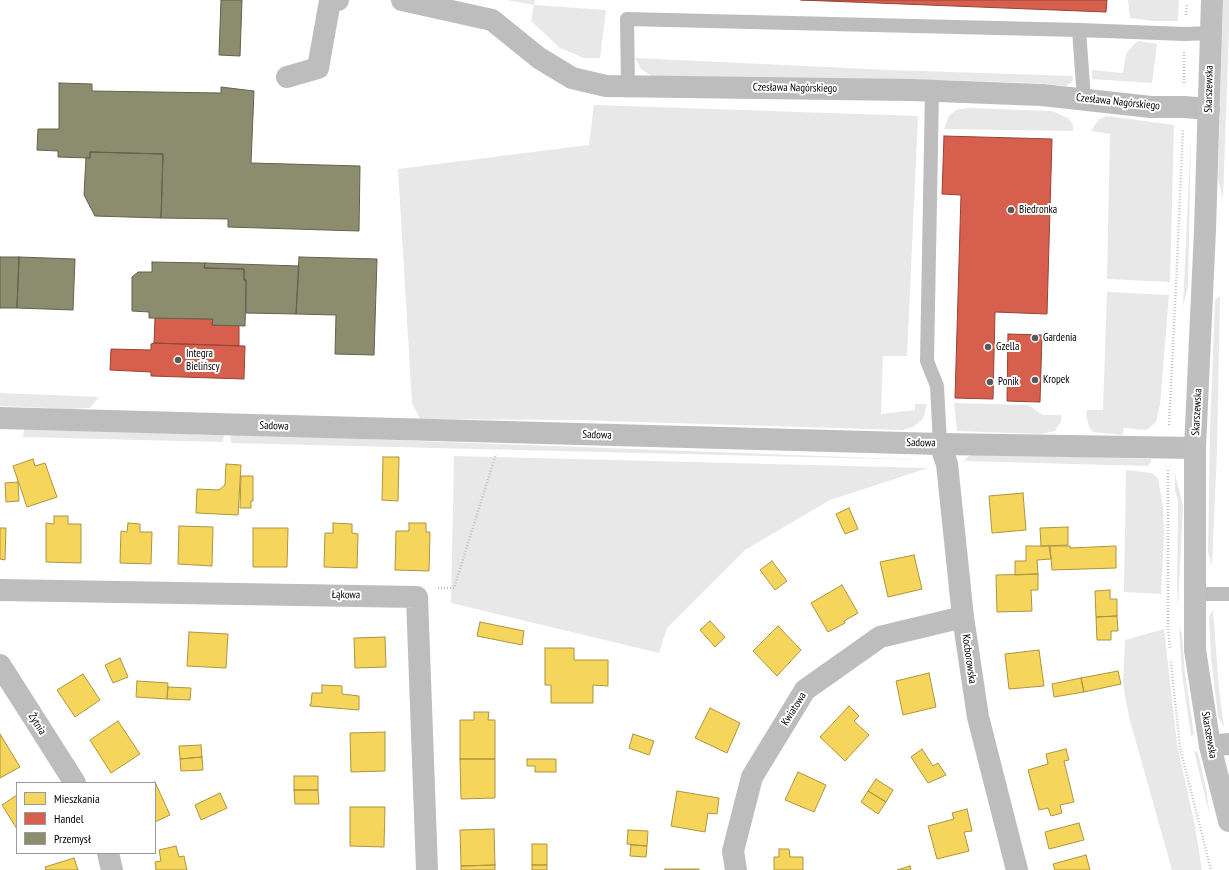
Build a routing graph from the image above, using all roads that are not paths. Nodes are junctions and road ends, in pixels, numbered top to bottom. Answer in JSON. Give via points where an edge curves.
{"nodes":[{"id":1,"x":338,"y":0,"type":"edge"},
{"id":2,"x":402,"y":0,"type":"edge"},
{"id":3,"x":1212,"y":0,"type":"edge"},
{"id":4,"x":1079,"y":30,"type":"junction"},
{"id":5,"x":1211,"y":33,"type":"junction"},
{"id":6,"x":287,"y":77,"type":"dead end"},
{"id":7,"x":628,"y":86,"type":"junction"},
{"id":8,"x":932,"y":91,"type":"junction"},
{"id":9,"x":1084,"y":99,"type":"junction"},
{"id":10,"x":1209,"y":109,"type":"junction"},
{"id":11,"x":0,"y":418,"type":"edge"},
{"id":12,"x":940,"y":444,"type":"junction"},
{"id":13,"x":1195,"y":448,"type":"junction"},
{"id":14,"x":0,"y":590,"type":"edge"},
{"id":15,"x":1195,"y":594,"type":"junction"},
{"id":16,"x":1229,"y":594,"type":"edge"},
{"id":17,"x":963,"y":618,"type":"junction"},
{"id":18,"x":0,"y":665,"type":"edge"},
{"id":19,"x":1220,"y":745,"type":"edge"},
{"id":20,"x":74,"y":782,"type":"edge"},
{"id":21,"x":1229,"y":821,"type":"edge"},
{"id":22,"x":108,"y":854,"type":"edge"},
{"id":23,"x":112,"y":870,"type":"edge"},
{"id":24,"x":427,"y":870,"type":"edge"},
{"id":25,"x":736,"y":870,"type":"edge"},
{"id":26,"x":1017,"y":870,"type":"edge"}],
"edges":[{"from":1,"to":6,"type":"street","via":[[330,1],[318,68]]},
{"from":2,"to":7,"type":"street","name":"Czesława Nagórskiego","via":[[492,20],[539,58],[572,78],[606,86]]},
{"from":3,"to":5,"type":"main road","name":"Skarszewska"},
{"from":4,"to":5,"type":"lane"},
{"from":4,"to":7,"type":"lane","via":[[628,19]]},
{"from":4,"to":9,"type":"lane"},
{"from":5,"to":10,"type":"main road","name":"Skarszewska"},
{"from":7,"to":8,"type":"street","name":"Czesława Nagórskiego"},
{"from":8,"to":9,"type":"street","name":"Czesława Nagórskiego","via":[[1042,94]]},
{"from":8,"to":12,"type":"lane","via":[[927,361],[938,386]]},
{"from":9,"to":10,"type":"street","name":"Czesława Nagórskiego","via":[[1151,107]]},
{"from":10,"to":13,"type":"main road","name":"Skarszewska"},
{"from":11,"to":12,"type":"street","name":"Sadowa"},
{"from":12,"to":13,"type":"street","name":"Sadowa"},
{"from":12,"to":17,"type":"street","name":"Kocborowska","via":[[947,464]]},
{"from":13,"to":15,"type":"main road","name":"Skarszewska"},
{"from":14,"to":24,"type":"street","name":"Łąkowa","via":[[417,596]]},
{"from":15,"to":16,"type":"lane"},
{"from":15,"to":19,"type":"main road","name":"Skarszewska","via":[[1195,650]]},
{"from":17,"to":25,"type":"street","name":"Kwiatowa","via":[[880,637],[806,690],[752,777],[733,851]]},
{"from":17,"to":26,"type":"street","name":"Kocborowska","via":[[978,717]]},
{"from":18,"to":20,"type":"street","name":"Żytnia"},
{"from":19,"to":21,"type":"main road","name":"Skarszewska"},
{"from":22,"to":23,"type":"street"}]}
